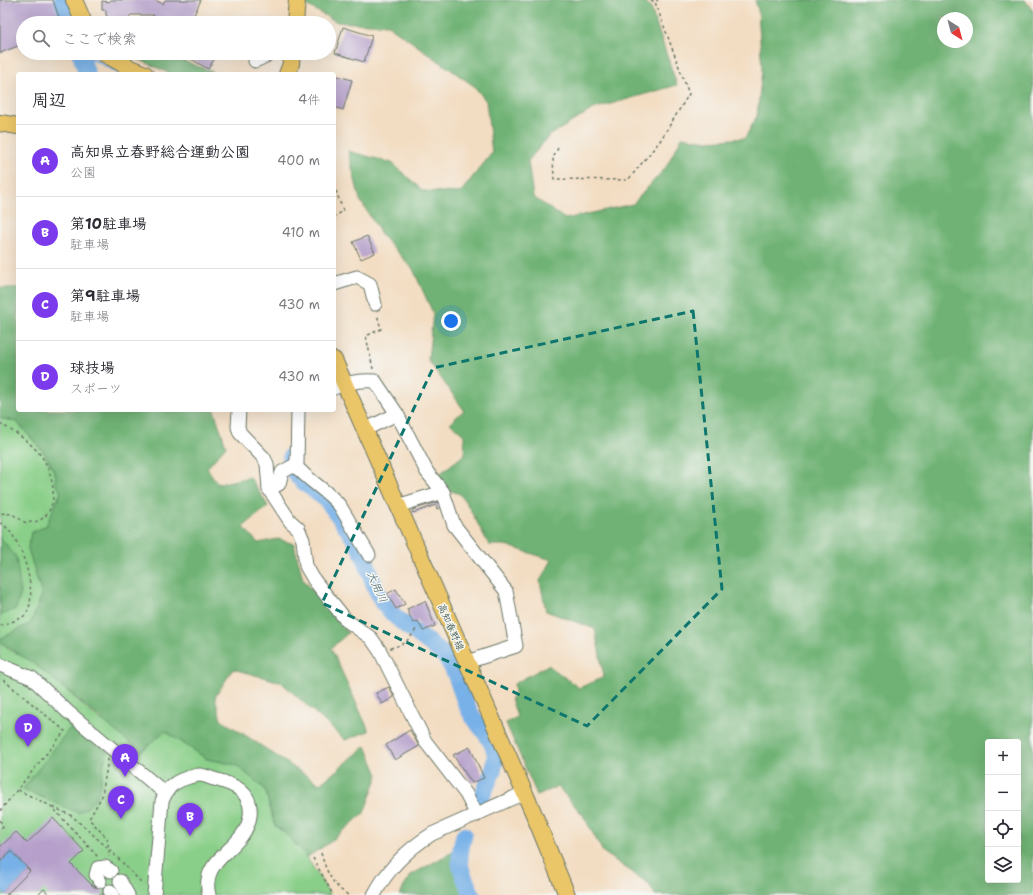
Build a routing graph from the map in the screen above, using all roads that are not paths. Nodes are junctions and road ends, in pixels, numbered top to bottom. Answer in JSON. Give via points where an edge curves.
{"nodes":[{"id":1,"x":74,"y":0,"type":"edge"},
{"id":2,"x":297,"y":0,"type":"edge"},
{"id":3,"x":81,"y":16,"type":"edge"},
{"id":4,"x":296,"y":16,"type":"edge"},
{"id":5,"x":116,"y":60,"type":"edge"},
{"id":6,"x":259,"y":60,"type":"edge"},
{"id":7,"x":291,"y":60,"type":"edge"},
{"id":8,"x":255,"y":62,"type":"dead end"},
{"id":9,"x":140,"y":72,"type":"edge"},
{"id":10,"x":288,"y":72,"type":"edge"},
{"id":11,"x":0,"y":123,"type":"edge"},
{"id":12,"x":16,"y":126,"type":"edge"},
{"id":13,"x":336,"y":283,"type":"edge"},
{"id":14,"x":375,"y":304,"type":"road end"},
{"id":15,"x":336,"y":370,"type":"edge"},
{"id":16,"x":339,"y":386,"type":"edge"},
{"id":17,"x":239,"y":412,"type":"edge"},
{"id":18,"x":298,"y":412,"type":"edge"},
{"id":19,"x":397,"y":414,"type":"junction"},
{"id":20,"x":364,"y":430,"type":"junction"},
{"id":21,"x":292,"y":467,"type":"junction"},
{"id":22,"x":269,"y":489,"type":"junction"},
{"id":23,"x":443,"y":492,"type":"junction"},
{"id":24,"x":398,"y":506,"type":"junction"},
{"id":25,"x":369,"y":555,"type":"dead end"},
{"id":26,"x":466,"y":662,"type":"junction"},
{"id":27,"x":0,"y":665,"type":"edge"},
{"id":28,"x":165,"y":793,"type":"junction"},
{"id":29,"x":524,"y":793,"type":"junction"},
{"id":30,"x":477,"y":815,"type":"junction"},
{"id":31,"x":110,"y":870,"type":"road end"},
{"id":32,"x":100,"y":881,"type":"dead end"},
{"id":33,"x":120,"y":881,"type":"dead end"},
{"id":34,"x":128,"y":895,"type":"edge"},
{"id":35,"x":154,"y":895,"type":"edge"},
{"id":36,"x":209,"y":895,"type":"edge"},
{"id":37,"x":374,"y":895,"type":"edge"},
{"id":38,"x":567,"y":895,"type":"edge"}],
"edges":[{"from":1,"to":3,"type":"main road"},
{"from":2,"to":4,"type":"main road"},
{"from":5,"to":9,"type":"main road"},
{"from":6,"to":8,"type":"street"},
{"from":7,"to":10,"type":"main road"},
{"from":11,"to":12,"type":"main road"},
{"from":13,"to":14,"type":"street","via":[[357,277],[370,284]]},
{"from":15,"to":16,"type":"main road","name":"高知春野線"},
{"from":16,"to":19,"type":"street","via":[[363,380],[375,381]]},
{"from":16,"to":20,"type":"main road","name":"高知春野線"},
{"from":17,"to":22,"type":"street","via":[[240,433],[267,464]]},
{"from":18,"to":21,"type":"street","via":[[297,464]]},
{"from":19,"to":20,"type":"street"},
{"from":19,"to":23,"type":"street","via":[[427,472]]},
{"from":20,"to":24,"type":"main road","name":"高知春野線"},
{"from":21,"to":22,"type":"street","via":[[280,474],[279,484]]},
{"from":21,"to":25,"type":"street","via":[[337,502]]},
{"from":22,"to":30,"type":"street","via":[[298,528],[303,540],[306,566],[314,580],[346,620],[371,638],[425,741],[466,794]]},
{"from":23,"to":24,"type":"street"},
{"from":23,"to":26,"type":"street","via":[[454,525],[506,591],[516,646]]},
{"from":24,"to":26,"type":"main road","name":"高知春野線"},
{"from":26,"to":29,"type":"main road","name":"高知春野線"},
{"from":27,"to":28,"type":"street","via":[[32,678],[68,712]]},
{"from":28,"to":35,"type":"street","via":[[162,801]]},
{"from":28,"to":36,"type":"street","via":[[173,784],[199,775],[230,783],[242,790],[250,802],[250,816],[239,841],[213,864],[206,885]]},
{"from":29,"to":30,"type":"street"},
{"from":29,"to":38,"type":"main road","name":"高知春野線"},
{"from":30,"to":37,"type":"street","via":[[432,834],[412,849],[392,868]]},
{"from":31,"to":32,"type":"street","via":[[98,868],[96,876]]},
{"from":33,"to":34,"type":"street"}]}
